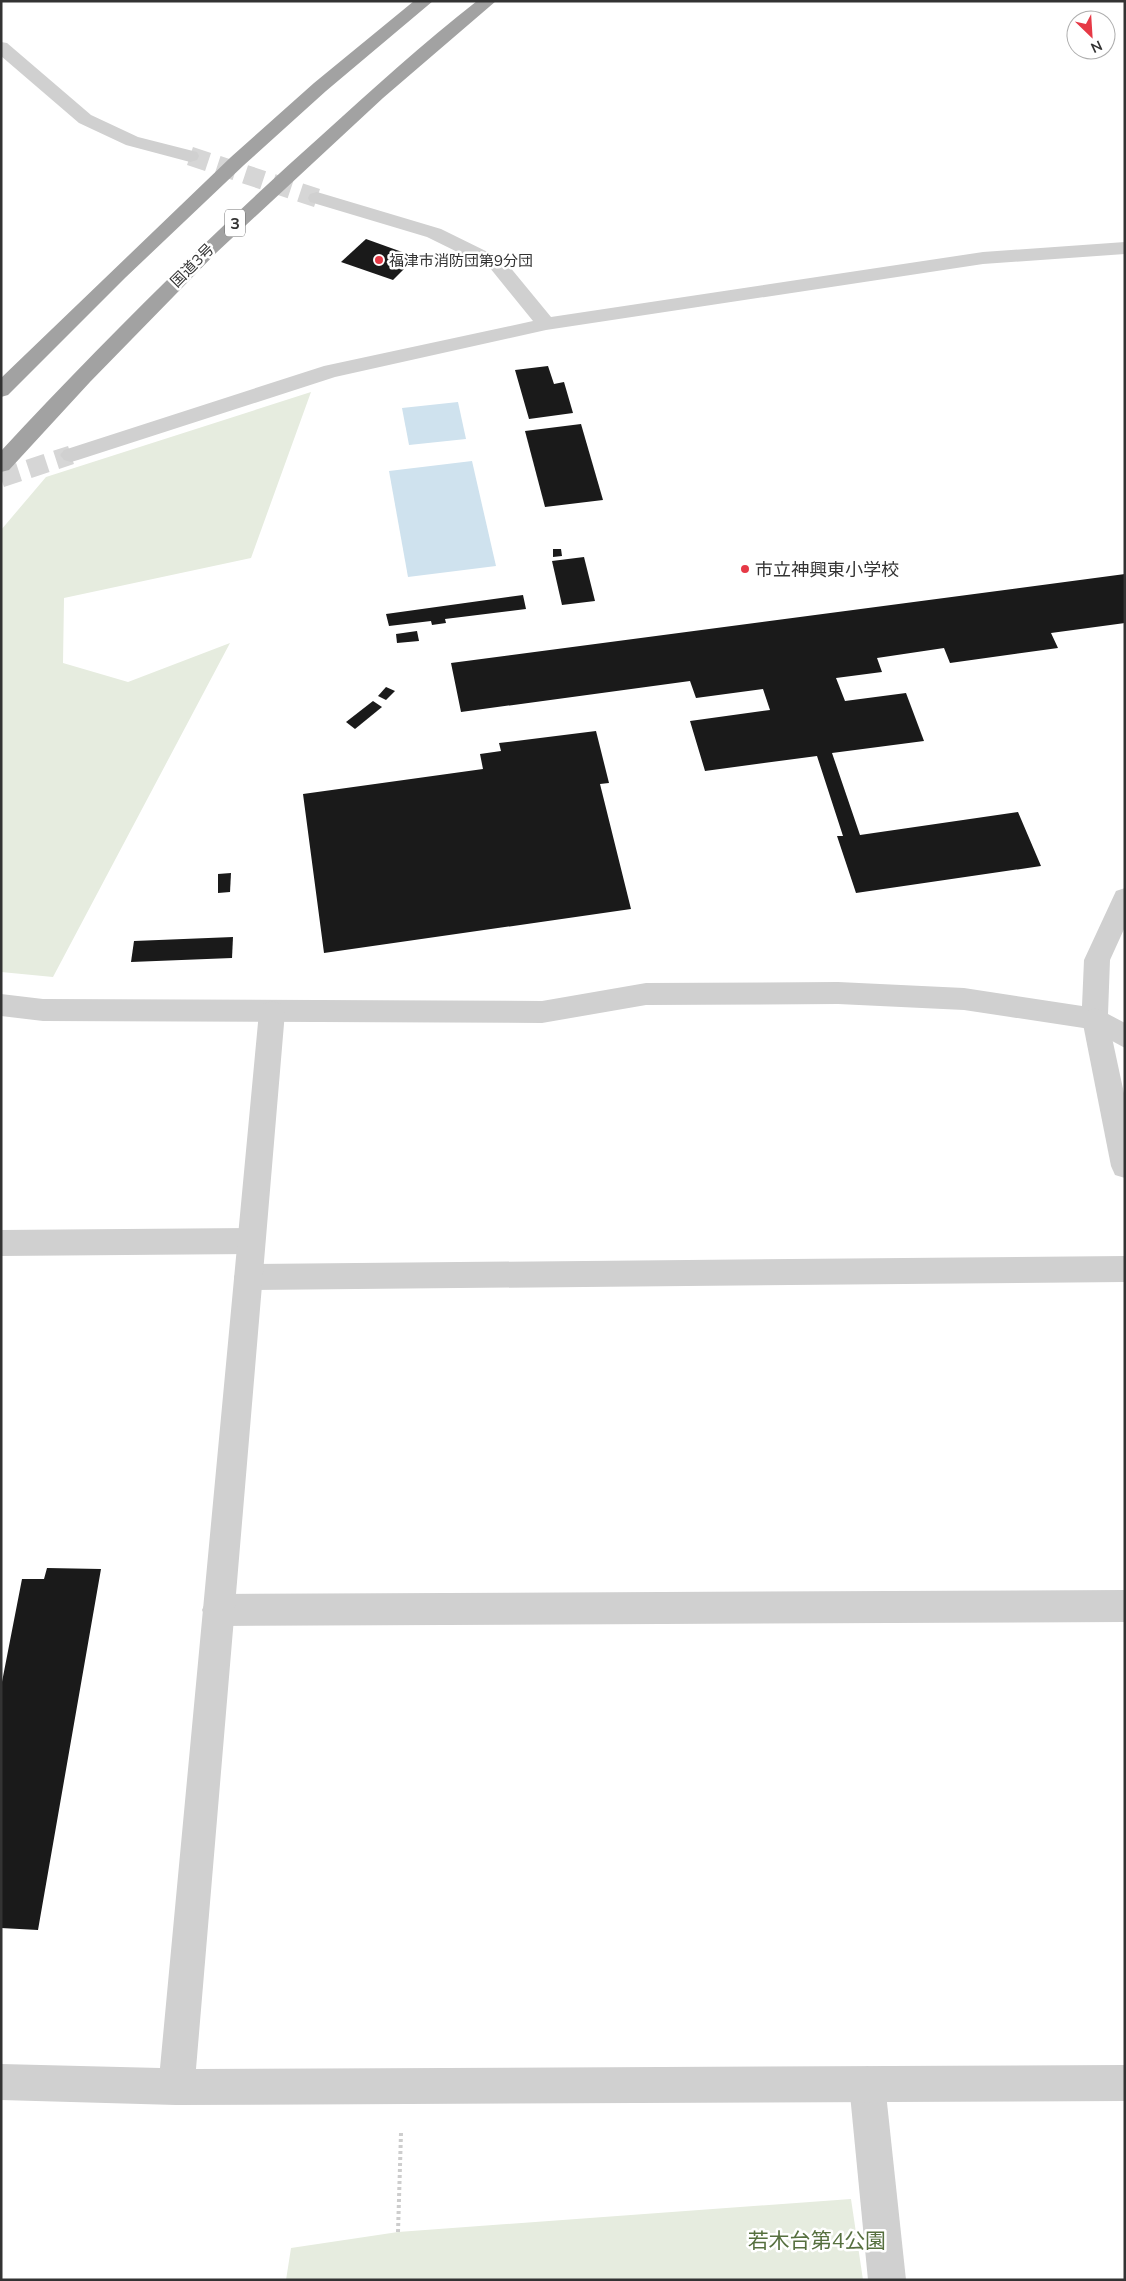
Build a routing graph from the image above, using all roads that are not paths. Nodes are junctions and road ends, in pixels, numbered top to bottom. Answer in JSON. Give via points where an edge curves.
{"nodes":[{"id":1,"x":425,"y":1,"type":"edge"},
{"id":2,"x":488,"y":1,"type":"edge"},
{"id":3,"x":1,"y":47,"type":"edge"},
{"id":4,"x":190,"y":156,"type":"tunnel mouth"},
{"id":5,"x":317,"y":198,"type":"tunnel mouth"},
{"id":6,"x":1125,"y":248,"type":"edge"},
{"id":7,"x":546,"y":324,"type":"junction"},
{"id":8,"x":1,"y":390,"type":"edge"},
{"id":9,"x":71,"y":455,"type":"tunnel mouth"},
{"id":10,"x":1,"y":465,"type":"edge"},
{"id":11,"x":1125,"y":898,"type":"edge"},
{"id":12,"x":1,"y":1005,"type":"edge"},
{"id":13,"x":272,"y":1012,"type":"junction"},
{"id":14,"x":1095,"y":1019,"type":"junction"},
{"id":15,"x":1125,"y":1037,"type":"edge"},
{"id":16,"x":1125,"y":1166,"type":"edge"},
{"id":17,"x":251,"y":1241,"type":"junction"},
{"id":18,"x":1,"y":1243,"type":"edge"},
{"id":19,"x":1125,"y":1269,"type":"edge"},
{"id":20,"x":248,"y":1277,"type":"junction"},
{"id":21,"x":1125,"y":1606,"type":"edge"},
{"id":22,"x":218,"y":1610,"type":"junction"},
{"id":23,"x":1,"y":2082,"type":"edge"},
{"id":24,"x":1125,"y":2083,"type":"edge"},
{"id":25,"x":867,"y":2084,"type":"junction"},
{"id":26,"x":176,"y":2087,"type":"junction"},
{"id":27,"x":887,"y":2280,"type":"edge"}],
"edges":[{"from":1,"to":8,"type":"highway","via":[[321,86],[204,191]]},
{"from":2,"to":10,"type":"highway","name":"国道3号","number":"3","via":[[258,201],[135,322]]},
{"from":3,"to":4,"type":"street","via":[[85,119],[132,141]]},
{"from":5,"to":7,"type":"street","via":[[434,233],[497,264]]},
{"from":6,"to":7,"type":"street","via":[[983,258]]},
{"from":7,"to":9,"type":"street","via":[[332,371]]},
{"from":11,"to":14,"type":"street","via":[[1097,960]]},
{"from":12,"to":13,"type":"street","via":[[43,1010]]},
{"from":13,"to":14,"type":"street","via":[[542,1012],[646,994],[838,993],[964,999]]},
{"from":13,"to":17,"type":"street"},
{"from":14,"to":15,"type":"street"},
{"from":14,"to":16,"type":"street"},
{"from":17,"to":18,"type":"street"},
{"from":17,"to":20,"type":"street"},
{"from":19,"to":20,"type":"street"},
{"from":20,"to":22,"type":"street"},
{"from":21,"to":22,"type":"street"},
{"from":22,"to":26,"type":"street"},
{"from":23,"to":26,"type":"street"},
{"from":24,"to":25,"type":"street"},
{"from":25,"to":26,"type":"street"},
{"from":25,"to":27,"type":"street"}]}
